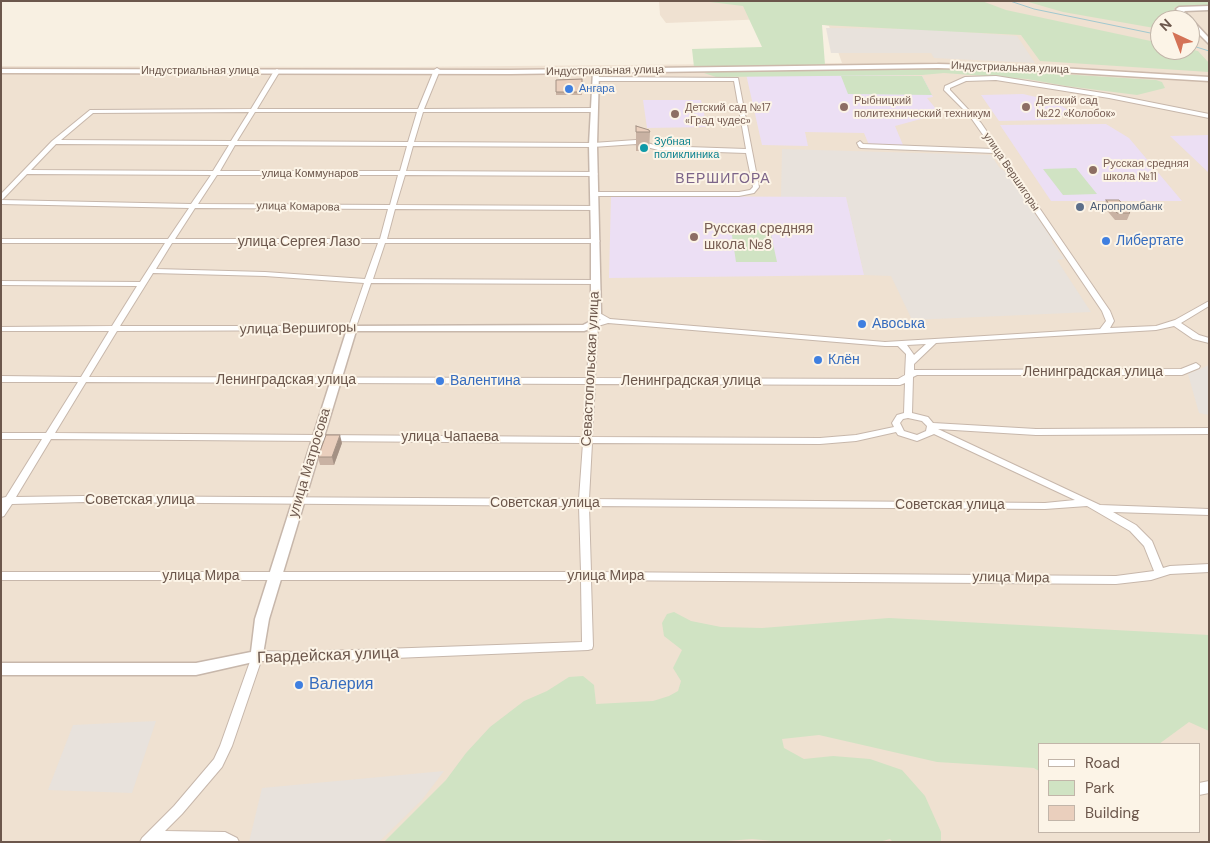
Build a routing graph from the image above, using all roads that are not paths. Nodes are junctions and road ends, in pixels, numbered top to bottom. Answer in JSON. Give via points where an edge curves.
{"nodes":[{"id":1,"x":1209,"y":8,"type":"edge"},
{"id":2,"x":1180,"y":10,"type":"edge"},
{"id":3,"x":1200,"y":32,"type":"edge"},
{"id":4,"x":1209,"y":42,"type":"edge"},
{"id":5,"x":438,"y":70,"type":"junction"},
{"id":6,"x":1,"y":71,"type":"edge"},
{"id":7,"x":277,"y":71,"type":"junction"},
{"id":8,"x":596,"y":75,"type":"junction"},
{"id":9,"x":1209,"y":79,"type":"edge"},
{"id":10,"x":594,"y":110,"type":"junction"},
{"id":11,"x":254,"y":111,"type":"junction"},
{"id":12,"x":420,"y":112,"type":"junction"},
{"id":13,"x":1209,"y":116,"type":"edge"},
{"id":14,"x":54,"y":142,"type":"junction"},
{"id":15,"x":860,"y":143,"type":"dead end"},
{"id":16,"x":231,"y":144,"type":"junction"},
{"id":17,"x":411,"y":144,"type":"junction"},
{"id":18,"x":593,"y":144,"type":"junction"},
{"id":19,"x":749,"y":151,"type":"junction"},
{"id":20,"x":996,"y":151,"type":"junction"},
{"id":21,"x":25,"y":172,"type":"junction"},
{"id":22,"x":215,"y":174,"type":"junction"},
{"id":23,"x":402,"y":174,"type":"junction"},
{"id":24,"x":595,"y":174,"type":"junction"},
{"id":25,"x":595,"y":194,"type":"junction"},
{"id":26,"x":1,"y":200,"type":"edge"},
{"id":27,"x":194,"y":206,"type":"junction"},
{"id":28,"x":391,"y":208,"type":"junction"},
{"id":29,"x":595,"y":208,"type":"junction"},
{"id":30,"x":1,"y":241,"type":"edge"},
{"id":31,"x":170,"y":241,"type":"junction"},
{"id":32,"x":596,"y":241,"type":"junction"},
{"id":33,"x":382,"y":242,"type":"junction"},
{"id":34,"x":152,"y":271,"type":"junction"},
{"id":35,"x":370,"y":282,"type":"junction"},
{"id":36,"x":595,"y":282,"type":"junction"},
{"id":37,"x":1,"y":283,"type":"edge"},
{"id":38,"x":142,"y":284,"type":"junction"},
{"id":39,"x":1209,"y":303,"type":"edge"},
{"id":40,"x":595,"y":318,"type":"junction"},
{"id":41,"x":1175,"y":323,"type":"junction"},
{"id":42,"x":352,"y":328,"type":"junction"},
{"id":43,"x":1,"y":329,"type":"edge"},
{"id":44,"x":114,"y":329,"type":"junction"},
{"id":45,"x":1101,"y":331,"type":"junction"},
{"id":46,"x":935,"y":340,"type":"junction"},
{"id":47,"x":1209,"y":341,"type":"edge"},
{"id":48,"x":899,"y":343,"type":"junction"},
{"id":49,"x":910,"y":363,"type":"junction"},
{"id":50,"x":1196,"y":366,"type":"dead end"},
{"id":51,"x":910,"y":375,"type":"junction"},
{"id":52,"x":1,"y":379,"type":"edge"},
{"id":53,"x":84,"y":380,"type":"junction"},
{"id":54,"x":335,"y":380,"type":"junction"},
{"id":55,"x":591,"y":381,"type":"junction"},
{"id":56,"x":908,"y":415,"type":"junction"},
{"id":57,"x":932,"y":428,"type":"junction"},
{"id":58,"x":898,"y":429,"type":"junction"},
{"id":59,"x":1209,"y":430,"type":"edge"},
{"id":60,"x":1,"y":436,"type":"edge"},
{"id":61,"x":49,"y":436,"type":"junction"},
{"id":62,"x":319,"y":437,"type":"junction"},
{"id":63,"x":588,"y":438,"type":"junction"},
{"id":64,"x":5,"y":501,"type":"edge"},
{"id":65,"x":298,"y":501,"type":"junction"},
{"id":66,"x":1088,"y":502,"type":"junction"},
{"id":67,"x":584,"y":503,"type":"junction"},
{"id":68,"x":1099,"y":508,"type":"junction"},
{"id":69,"x":1209,"y":512,"type":"edge"},
{"id":70,"x":1,"y":514,"type":"edge"},
{"id":71,"x":1209,"y":568,"type":"edge"},
{"id":72,"x":1160,"y":573,"type":"junction"},
{"id":73,"x":1,"y":576,"type":"edge"},
{"id":74,"x":276,"y":576,"type":"junction"},
{"id":75,"x":585,"y":576,"type":"junction"},
{"id":76,"x":566,"y":648,"type":"joint"},
{"id":77,"x":257,"y":656,"type":"junction"},
{"id":78,"x":1,"y":670,"type":"edge"},
{"id":79,"x":149,"y":839,"type":"edge"},
{"id":80,"x":233,"y":842,"type":"edge"}],
"edges":[{"from":1,"to":2,"type":"street"},
{"from":3,"to":4,"type":"street"},
{"from":5,"to":7,"type":"main road","name":"Индустриальная улица"},
{"from":5,"to":8,"type":"main road","name":"Индустриальная улица"},
{"from":5,"to":12,"type":"street","name":"улица Матросова"},
{"from":6,"to":7,"type":"main road","name":"Индустриальная улица"},
{"from":7,"to":11,"type":"street"},
{"from":8,"to":9,"type":"main road","name":"Индустриальная улица","via":[[965,66]]},
{"from":8,"to":10,"type":"street","name":"Севастопольская улица"},
{"from":8,"to":19,"type":"street","via":[[736,79]]},
{"from":10,"to":12,"type":"street"},
{"from":10,"to":18,"type":"street","name":"Севастопольская улица"},
{"from":11,"to":12,"type":"street"},
{"from":11,"to":14,"type":"street","via":[[92,111]]},
{"from":11,"to":16,"type":"street"},
{"from":12,"to":17,"type":"street","name":"улица Матросова"},
{"from":13,"to":20,"type":"street","name":"улица Вершигоры","via":[[1118,97],[996,78],[964,79],[947,87],[971,114]]},
{"from":14,"to":16,"type":"street"},
{"from":14,"to":21,"type":"street"},
{"from":15,"to":20,"type":"street","via":[[861,146]]},
{"from":16,"to":17,"type":"street"},
{"from":16,"to":22,"type":"street"},
{"from":17,"to":18,"type":"street"},
{"from":17,"to":23,"type":"street","name":"улица Матросова"},
{"from":18,"to":19,"type":"street","via":[[636,142],[658,148]]},
{"from":18,"to":24,"type":"street","name":"Севастопольская улица"},
{"from":19,"to":25,"type":"street","via":[[756,187],[752,192]]},
{"from":20,"to":45,"type":"street","name":"улица Вершигоры","via":[[1109,315],[1110,322]]},
{"from":21,"to":22,"type":"street","name":"улица Коммунаров"},
{"from":21,"to":26,"type":"street"},
{"from":22,"to":23,"type":"street","name":"улица Коммунаров"},
{"from":22,"to":27,"type":"street"},
{"from":23,"to":24,"type":"street","name":"улица Коммунаров"},
{"from":23,"to":28,"type":"street","name":"улица Матросова"},
{"from":24,"to":25,"type":"street","name":"Севастопольская улица"},
{"from":25,"to":29,"type":"street","name":"Севастопольская улица"},
{"from":26,"to":27,"type":"street","name":"улица Комарова"},
{"from":27,"to":28,"type":"street","name":"улица Комарова"},
{"from":27,"to":31,"type":"street"},
{"from":28,"to":29,"type":"street","name":"улица Комарова"},
{"from":28,"to":33,"type":"street","name":"улица Матросова"},
{"from":29,"to":32,"type":"street","name":"Севастопольская улица"},
{"from":30,"to":31,"type":"street","name":"улица Сергея Лазо"},
{"from":31,"to":33,"type":"street","name":"улица Сергея Лазо"},
{"from":31,"to":34,"type":"street"},
{"from":32,"to":33,"type":"street","name":"улица Сергея Лазо"},
{"from":32,"to":36,"type":"street","name":"Севастопольская улица"},
{"from":33,"to":35,"type":"street","name":"улица Матросова"},
{"from":34,"to":35,"type":"street","via":[[266,274]]},
{"from":34,"to":38,"type":"street"},
{"from":35,"to":36,"type":"street"},
{"from":35,"to":42,"type":"street","name":"улица Матросова"},
{"from":36,"to":40,"type":"street","name":"Севастопольская улица"},
{"from":37,"to":38,"type":"street"},
{"from":38,"to":44,"type":"street"},
{"from":39,"to":41,"type":"street"},
{"from":40,"to":42,"type":"street","name":"улица Вершигоры","via":[[584,328]]},
{"from":40,"to":48,"type":"street","via":[[864,344]]},
{"from":40,"to":55,"type":"street","name":"Севастопольская улица"},
{"from":41,"to":45,"type":"street","via":[[1156,328]]},
{"from":41,"to":47,"type":"street","via":[[1196,337]]},
{"from":42,"to":44,"type":"street","name":"улица Вершигоры"},
{"from":42,"to":54,"type":"street","name":"улица Матросова"},
{"from":43,"to":44,"type":"street","name":"улица Вершигоры"},
{"from":44,"to":53,"type":"street"},
{"from":45,"to":46,"type":"street"},
{"from":46,"to":48,"type":"street"},
{"from":46,"to":49,"type":"street"},
{"from":48,"to":49,"type":"street","via":[[908,350]]},
{"from":49,"to":51,"type":"street"},
{"from":50,"to":51,"type":"street","name":"Ленинградская улица","via":[[1182,372],[954,371],[915,372]]},
{"from":51,"to":55,"type":"street","name":"Ленинградская улица","via":[[900,382]]},
{"from":51,"to":56,"type":"street"},
{"from":52,"to":53,"type":"street","name":"Ленинградская улица"},
{"from":53,"to":54,"type":"street","name":"Ленинградская улица"},
{"from":53,"to":61,"type":"street"},
{"from":54,"to":55,"type":"street","name":"Ленинградская улица"},
{"from":54,"to":62,"type":"street","name":"улица Матросова"},
{"from":55,"to":63,"type":"street","name":"Севастопольская улица"},
{"from":56,"to":57,"type":"street","via":[[920,416]]},
{"from":56,"to":58,"type":"street","via":[[897,420]]},
{"from":57,"to":58,"type":"street","via":[[927,436],[917,438],[906,436]]},
{"from":57,"to":59,"type":"street","via":[[1036,432]]},
{"from":57,"to":66,"type":"street"},
{"from":58,"to":63,"type":"street","name":"улица Чапаева","via":[[856,438],[820,441]]},
{"from":60,"to":61,"type":"street","name":"улица Чапаева"},
{"from":61,"to":62,"type":"street","name":"улица Чапаева"},
{"from":61,"to":64,"type":"street"},
{"from":62,"to":63,"type":"street","name":"улица Чапаева"},
{"from":62,"to":65,"type":"street","name":"улица Матросова"},
{"from":63,"to":67,"type":"street","name":"Севастопольская улица"},
{"from":64,"to":65,"type":"street","name":"Советская улица"},
{"from":64,"to":70,"type":"street"},
{"from":65,"to":67,"type":"street","name":"Советская улица"},
{"from":65,"to":74,"type":"street","name":"улица Матросова"},
{"from":66,"to":67,"type":"street","name":"Советская улица","via":[[1045,506]]},
{"from":66,"to":68,"type":"street"},
{"from":67,"to":75,"type":"street","name":"Севастопольская улица"},
{"from":68,"to":69,"type":"street"},
{"from":68,"to":72,"type":"street","via":[[1141,536],[1148,544]]},
{"from":71,"to":72,"type":"street","name":"улица Мира"},
{"from":72,"to":75,"type":"street","name":"улица Мира","via":[[1116,580]]},
{"from":73,"to":74,"type":"street","name":"улица Мира"},
{"from":74,"to":75,"type":"street","name":"улица Мира"},
{"from":74,"to":77,"type":"street","name":"улица Матросова","via":[[262,619]]},
{"from":75,"to":76,"type":"street","name":"Севастопольская улица","via":[[588,646]]},
{"from":76,"to":77,"type":"street","name":"Гвардейская улица"},
{"from":77,"to":78,"type":"street","name":"Гвардейская улица","via":[[196,669]]},
{"from":77,"to":79,"type":"street","name":"улица Матросова","via":[[218,763]]},
{"from":79,"to":80,"type":"street","via":[[225,838]]}]}
